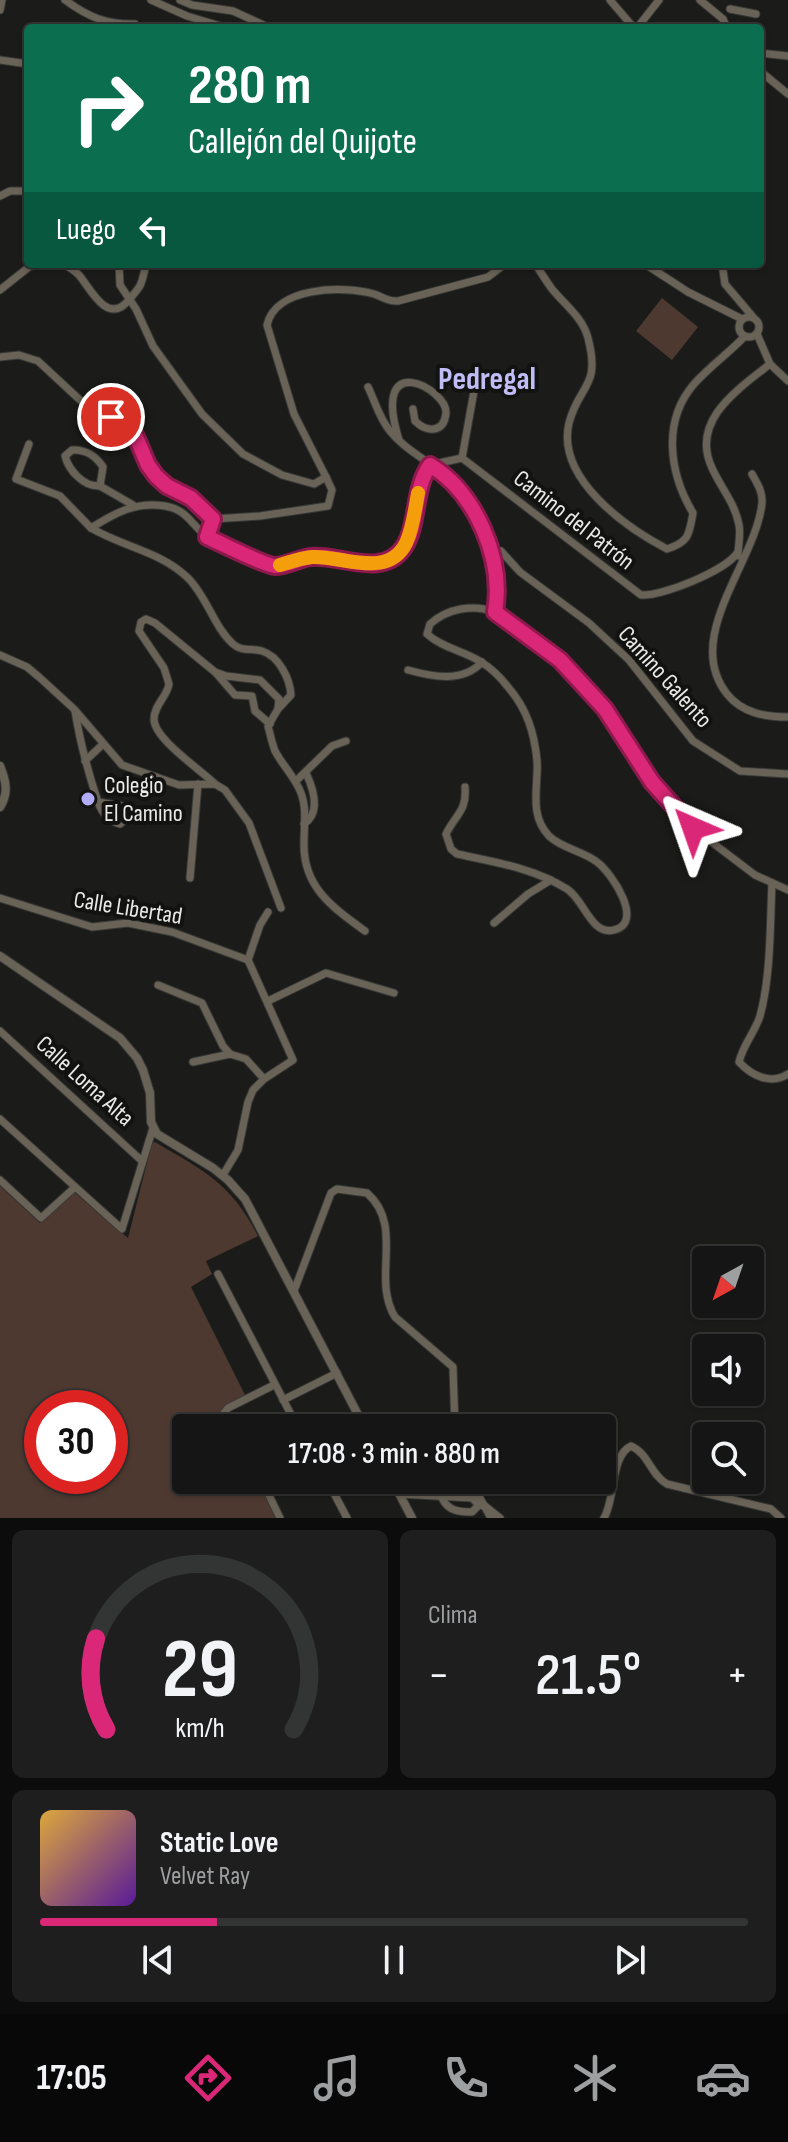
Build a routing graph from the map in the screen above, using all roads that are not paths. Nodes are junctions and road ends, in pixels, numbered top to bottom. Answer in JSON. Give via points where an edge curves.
{"nodes":[{"id":1,"x":2,"y":0,"type":"edge"},
{"id":2,"x":65,"y":0,"type":"edge"},
{"id":3,"x":151,"y":0,"type":"edge"},
{"id":4,"x":180,"y":0,"type":"edge"},
{"id":5,"x":610,"y":0,"type":"edge"},
{"id":6,"x":659,"y":0,"type":"edge"},
{"id":7,"x":700,"y":0,"type":"edge"},
{"id":8,"x":736,"y":0,"type":"edge"},
{"id":9,"x":730,"y":9,"type":"junction"},
{"id":10,"x":0,"y":10,"type":"edge"},
{"id":11,"x":756,"y":14,"type":"dead end"},
{"id":12,"x":723,"y":19,"type":"junction"},
{"id":13,"x":135,"y":24,"type":"dead end"},
{"id":14,"x":214,"y":24,"type":"edge"},
{"id":15,"x":261,"y":24,"type":"edge"},
{"id":16,"x":632,"y":24,"type":"edge"},
{"id":17,"x":639,"y":24,"type":"edge"},
{"id":18,"x":725,"y":24,"type":"edge"},
{"id":19,"x":764,"y":53,"type":"edge"},
{"id":20,"x":788,"y":56,"type":"edge"},
{"id":21,"x":0,"y":60,"type":"edge"},
{"id":22,"x":24,"y":63,"type":"edge"},
{"id":23,"x":764,"y":74,"type":"edge"},
{"id":24,"x":788,"y":94,"type":"edge"},
{"id":25,"x":24,"y":191,"type":"edge"},
{"id":26,"x":0,"y":196,"type":"edge"},
{"id":27,"x":28,"y":268,"type":"edge"},
{"id":28,"x":69,"y":268,"type":"edge"},
{"id":29,"x":119,"y":268,"type":"edge"},
{"id":30,"x":145,"y":268,"type":"edge"},
{"id":31,"x":500,"y":268,"type":"edge"},
{"id":32,"x":538,"y":268,"type":"edge"},
{"id":33,"x":651,"y":268,"type":"edge"},
{"id":34,"x":723,"y":268,"type":"edge"},
{"id":35,"x":0,"y":290,"type":"edge"},
{"id":36,"x":130,"y":299,"type":"junction"},
{"id":37,"x":753,"y":317,"type":"junction"},
{"id":38,"x":742,"y":319,"type":"junction"},
{"id":39,"x":757,"y":334,"type":"junction"},
{"id":40,"x":745,"y":336,"type":"junction"},
{"id":41,"x":0,"y":357,"type":"edge"},
{"id":42,"x":770,"y":364,"type":"junction"},
{"id":43,"x":476,"y":380,"type":"dead end"},
{"id":44,"x":788,"y":381,"type":"edge"},
{"id":45,"x":368,"y":387,"type":"dead end"},
{"id":46,"x":413,"y":409,"type":"dead end"},
{"id":47,"x":400,"y":442,"type":"junction"},
{"id":48,"x":29,"y":444,"type":"dead end"},
{"id":49,"x":462,"y":458,"type":"junction"},
{"id":50,"x":430,"y":465,"type":"junction"},
{"id":51,"x":752,"y":474,"type":"dead end"},
{"id":52,"x":326,"y":477,"type":"junction"},
{"id":53,"x":100,"y":486,"type":"junction"},
{"id":54,"x":133,"y":505,"type":"junction"},
{"id":55,"x":213,"y":519,"type":"junction"},
{"id":56,"x":91,"y":528,"type":"junction"},
{"id":57,"x":207,"y":537,"type":"junction"},
{"id":58,"x":489,"y":548,"type":"junction"},
{"id":59,"x":737,"y":553,"type":"junction"},
{"id":60,"x":741,"y":565,"type":"junction"},
{"id":61,"x":495,"y":612,"type":"junction"},
{"id":62,"x":0,"y":654,"type":"edge"},
{"id":63,"x":482,"y":662,"type":"junction"},
{"id":64,"x":408,"y":670,"type":"dead end"},
{"id":65,"x":215,"y":672,"type":"junction"},
{"id":66,"x":74,"y":709,"type":"junction"},
{"id":67,"x":278,"y":709,"type":"junction"},
{"id":68,"x":788,"y":717,"type":"edge"},
{"id":69,"x":270,"y":724,"type":"junction"},
{"id":70,"x":346,"y":741,"type":"dead end"},
{"id":71,"x":102,"y":745,"type":"junction"},
{"id":72,"x":85,"y":761,"type":"junction"},
{"id":73,"x":0,"y":766,"type":"edge"},
{"id":74,"x":306,"y":773,"type":"junction"},
{"id":75,"x":788,"y":774,"type":"edge"},
{"id":76,"x":296,"y":781,"type":"junction"},
{"id":77,"x":198,"y":784,"type":"junction"},
{"id":78,"x":215,"y":784,"type":"junction"},
{"id":79,"x":465,"y":787,"type":"dead end"},
{"id":80,"x":98,"y":802,"type":"dead end"},
{"id":81,"x":0,"y":807,"type":"edge"},
{"id":82,"x":304,"y":824,"type":"junction"},
{"id":83,"x":190,"y":878,"type":"dead end"},
{"id":84,"x":551,"y":880,"type":"junction"},
{"id":85,"x":772,"y":883,"type":"junction"},
{"id":86,"x":788,"y":890,"type":"edge"},
{"id":87,"x":0,"y":898,"type":"edge"},
{"id":88,"x":281,"y":908,"type":"dead end"},
{"id":89,"x":268,"y":912,"type":"dead end"},
{"id":90,"x":494,"y":923,"type":"dead end"},
{"id":91,"x":365,"y":931,"type":"dead end"},
{"id":92,"x":0,"y":956,"type":"edge"},
{"id":93,"x":248,"y":960,"type":"junction"},
{"id":94,"x":158,"y":985,"type":"dead end"},
{"id":95,"x":394,"y":993,"type":"dead end"},
{"id":96,"x":268,"y":1001,"type":"junction"},
{"id":97,"x":0,"y":1031,"type":"edge"},
{"id":98,"x":230,"y":1054,"type":"junction"},
{"id":99,"x":193,"y":1062,"type":"dead end"},
{"id":100,"x":788,"y":1074,"type":"edge"},
{"id":101,"x":264,"y":1079,"type":"junction"},
{"id":102,"x":0,"y":1119,"type":"edge"},
{"id":103,"x":153,"y":1128,"type":"junction"},
{"id":104,"x":142,"y":1161,"type":"junction"},
{"id":105,"x":223,"y":1175,"type":"junction"},
{"id":106,"x":0,"y":1180,"type":"edge"},
{"id":107,"x":74,"y":1188,"type":"junction"},
{"id":108,"x":218,"y":1274,"type":"dead end"},
{"id":109,"x":294,"y":1291,"type":"junction"},
{"id":110,"x":337,"y":1373,"type":"junction"},
{"id":111,"x":274,"y":1385,"type":"junction"},
{"id":112,"x":283,"y":1400,"type":"junction"},
{"id":113,"x":224,"y":1413,"type":"dead end"},
{"id":114,"x":290,"y":1414,"type":"edge"},
{"id":115,"x":358,"y":1414,"type":"edge"},
{"id":116,"x":455,"y":1414,"type":"edge"},
{"id":117,"x":268,"y":1494,"type":"edge"},
{"id":118,"x":334,"y":1494,"type":"edge"},
{"id":119,"x":399,"y":1494,"type":"joint"},
{"id":120,"x":476,"y":1494,"type":"edge"},
{"id":121,"x":442,"y":1498,"type":"junction"},
{"id":122,"x":482,"y":1506,"type":"junction"},
{"id":123,"x":409,"y":1517,"type":"edge"},
{"id":124,"x":280,"y":1518,"type":"edge"},
{"id":125,"x":347,"y":1518,"type":"edge"},
{"id":126,"x":491,"y":1518,"type":"edge"},
{"id":127,"x":500,"y":1518,"type":"edge"},
{"id":128,"x":604,"y":1518,"type":"edge"},
{"id":129,"x":781,"y":1518,"type":"edge"}],
"edges":[{"from":1,"to":10,"type":"street"},
{"from":2,"to":13,"type":"street","via":[[99,21]]},
{"from":3,"to":14,"type":"street"},
{"from":4,"to":15,"type":"street","via":[[233,11]]},
{"from":5,"to":16,"type":"street"},
{"from":6,"to":17,"type":"street"},
{"from":7,"to":12,"type":"street"},
{"from":8,"to":9,"type":"street"},
{"from":9,"to":11,"type":"street"},
{"from":9,"to":12,"type":"street"},
{"from":12,"to":18,"type":"street"},
{"from":19,"to":20,"type":"street"},
{"from":21,"to":22,"type":"street"},
{"from":23,"to":24,"type":"street"},
{"from":25,"to":26,"type":"street"},
{"from":27,"to":35,"type":"street"},
{"from":28,"to":36,"type":"street","via":[[108,308],[121,308]]},
{"from":29,"to":36,"type":"street","via":[[120,285]]},
{"from":30,"to":36,"type":"street","via":[[140,290]]},
{"from":31,"to":52,"type":"street","via":[[488,277],[391,302],[363,292],[303,292],[269,314],[267,325],[294,414]]},
{"from":32,"to":40,"type":"street","via":[[588,335],[592,378],[567,436],[582,483],[632,527],[667,549],[682,544],[693,513],[682,495],[672,450],[681,402]]},
{"from":33,"to":38,"type":"street"},
{"from":34,"to":37,"type":"street","via":[[725,284]]},
{"from":36,"to":52,"type":"street","via":[[170,372],[202,414],[243,454],[282,475],[314,484]]},
{"from":37,"to":38,"type":"street"},
{"from":37,"to":39,"type":"street","via":[[759,324]]},
{"from":38,"to":40,"type":"street","via":[[739,328]]},
{"from":39,"to":40,"type":"street"},
{"from":39,"to":42,"type":"street"},
{"from":41,"to":55,"type":"street","via":[[38,361],[80,400],[129,428],[156,476]]},
{"from":42,"to":44,"type":"street"},
{"from":42,"to":59,"type":"street","via":[[731,397],[707,428],[712,468],[740,528]]},
{"from":43,"to":49,"type":"street"},
{"from":45,"to":47,"type":"street"},
{"from":46,"to":47,"type":"street","via":[[415,421],[434,431],[446,413],[434,392],[401,383],[391,404]]},
{"from":47,"to":50,"type":"street"},
{"from":48,"to":56,"type":"street","via":[[16,479],[60,496]]},
{"from":49,"to":50,"type":"street"},
{"from":49,"to":59,"type":"street","name":"Camino del Patrón","via":[[641,595],[659,594],[698,578]]},
{"from":50,"to":57,"type":"street","via":[[405,546],[370,565],[313,557],[274,566]]},
{"from":50,"to":58,"type":"street","via":[[464,495]]},
{"from":51,"to":60,"type":"street","via":[[762,504]]},
{"from":52,"to":55,"type":"street","via":[[332,490],[328,506]]},
{"from":53,"to":53,"type":"street","via":[[103,467],[98,459],[78,450],[67,452],[66,462],[83,482]]},
{"from":53,"to":54,"type":"street"},
{"from":54,"to":56,"type":"street"},
{"from":54,"to":57,"type":"street","via":[[168,506],[187,514]]},
{"from":55,"to":57,"type":"street"},
{"from":56,"to":67,"type":"street","via":[[175,567],[202,596],[233,645],[262,651],[280,665],[291,695]]},
{"from":58,"to":61,"type":"street","via":[[497,586]]},
{"from":58,"to":75,"type":"street","name":"Camino Galento","via":[[501,551],[629,660],[693,741],[740,771]]},
{"from":59,"to":60,"type":"street"},
{"from":60,"to":68,"type":"street","via":[[718,617],[718,676],[741,707]]},
{"from":61,"to":63,"type":"street","via":[[475,606],[449,613],[427,630],[431,638]]},
{"from":61,"to":85,"type":"street","via":[[560,660],[605,709],[652,782],[684,820],[723,853]]},
{"from":62,"to":66,"type":"street","via":[[34,672]]},
{"from":63,"to":64,"type":"street","via":[[464,675]]},
{"from":63,"to":84,"type":"street","via":[[508,687],[530,720],[537,762],[536,811],[542,826],[550,837],[598,862],[619,893],[627,921],[621,928],[600,930],[576,895]]},
{"from":65,"to":67,"type":"street","via":[[260,680],[279,699]]},
{"from":65,"to":69,"type":"street","via":[[235,695],[252,696],[255,711]]},
{"from":65,"to":78,"type":"street","via":[[155,623],[141,622],[139,631],[169,684],[154,717],[155,727]]},
{"from":66,"to":71,"type":"street"},
{"from":66,"to":72,"type":"street"},
{"from":67,"to":69,"type":"street"},
{"from":69,"to":76,"type":"street","via":[[275,751]]},
{"from":70,"to":74,"type":"street","via":[[332,746]]},
{"from":71,"to":72,"type":"street"},
{"from":71,"to":77,"type":"street","via":[[122,765],[147,776]]},
{"from":72,"to":80,"type":"street"},
{"from":73,"to":81,"type":"street","via":[[6,797]]},
{"from":74,"to":76,"type":"street"},
{"from":74,"to":82,"type":"street","via":[[314,791],[314,812]]},
{"from":76,"to":82,"type":"street","via":[[304,802]]},
{"from":77,"to":78,"type":"street"},
{"from":77,"to":83,"type":"street"},
{"from":78,"to":88,"type":"street","via":[[249,823]]},
{"from":79,"to":84,"type":"street","via":[[463,809],[446,834],[451,849]]},
{"from":82,"to":91,"type":"street","via":[[309,877],[339,913]]},
{"from":84,"to":90,"type":"street"},
{"from":85,"to":86,"type":"street"},
{"from":85,"to":100,"type":"street","via":[[760,1014],[739,1062],[774,1081]]},
{"from":87,"to":93,"type":"street","name":"Calle Libertad","via":[[92,927],[128,923],[172,932]]},
{"from":89,"to":93,"type":"street"},
{"from":92,"to":103,"type":"street","via":[[129,1049],[148,1084]]},
{"from":93,"to":96,"type":"street"},
{"from":94,"to":98,"type":"street","via":[[202,1003]]},
{"from":95,"to":96,"type":"street","via":[[326,973]]},
{"from":96,"to":101,"type":"street","via":[[293,1060]]},
{"from":97,"to":104,"type":"street","name":"Calle Loma Alta"},
{"from":98,"to":99,"type":"street"},
{"from":98,"to":101,"type":"street","via":[[246,1059]]},
{"from":101,"to":105,"type":"street","via":[[253,1090],[238,1150]]},
{"from":102,"to":107,"type":"street"},
{"from":103,"to":104,"type":"street"},
{"from":103,"to":105,"type":"street"},
{"from":104,"to":107,"type":"street","via":[[122,1229]]},
{"from":105,"to":109,"type":"street","via":[[252,1211]]},
{"from":106,"to":107,"type":"street","via":[[41,1218]]},
{"from":108,"to":111,"type":"street"},
{"from":109,"to":110,"type":"street"},
{"from":109,"to":116,"type":"street","via":[[331,1193],[367,1193],[380,1206],[387,1225],[388,1302],[395,1317],[453,1367]]},
{"from":110,"to":112,"type":"street"},
{"from":110,"to":115,"type":"street"},
{"from":111,"to":112,"type":"street"},
{"from":111,"to":113,"type":"street"},
{"from":112,"to":114,"type":"street"},
{"from":117,"to":124,"type":"street"},
{"from":118,"to":125,"type":"street"},
{"from":119,"to":121,"type":"street"},
{"from":119,"to":123,"type":"street"},
{"from":120,"to":122,"type":"street"},
{"from":121,"to":122,"type":"street","via":[[472,1498]]},
{"from":121,"to":122,"type":"street","via":[[458,1512]]},
{"from":122,"to":126,"type":"street"},
{"from":122,"to":127,"type":"street"},
{"from":128,"to":129,"type":"street","via":[[619,1457],[631,1446],[667,1484],[771,1509]]}]}
